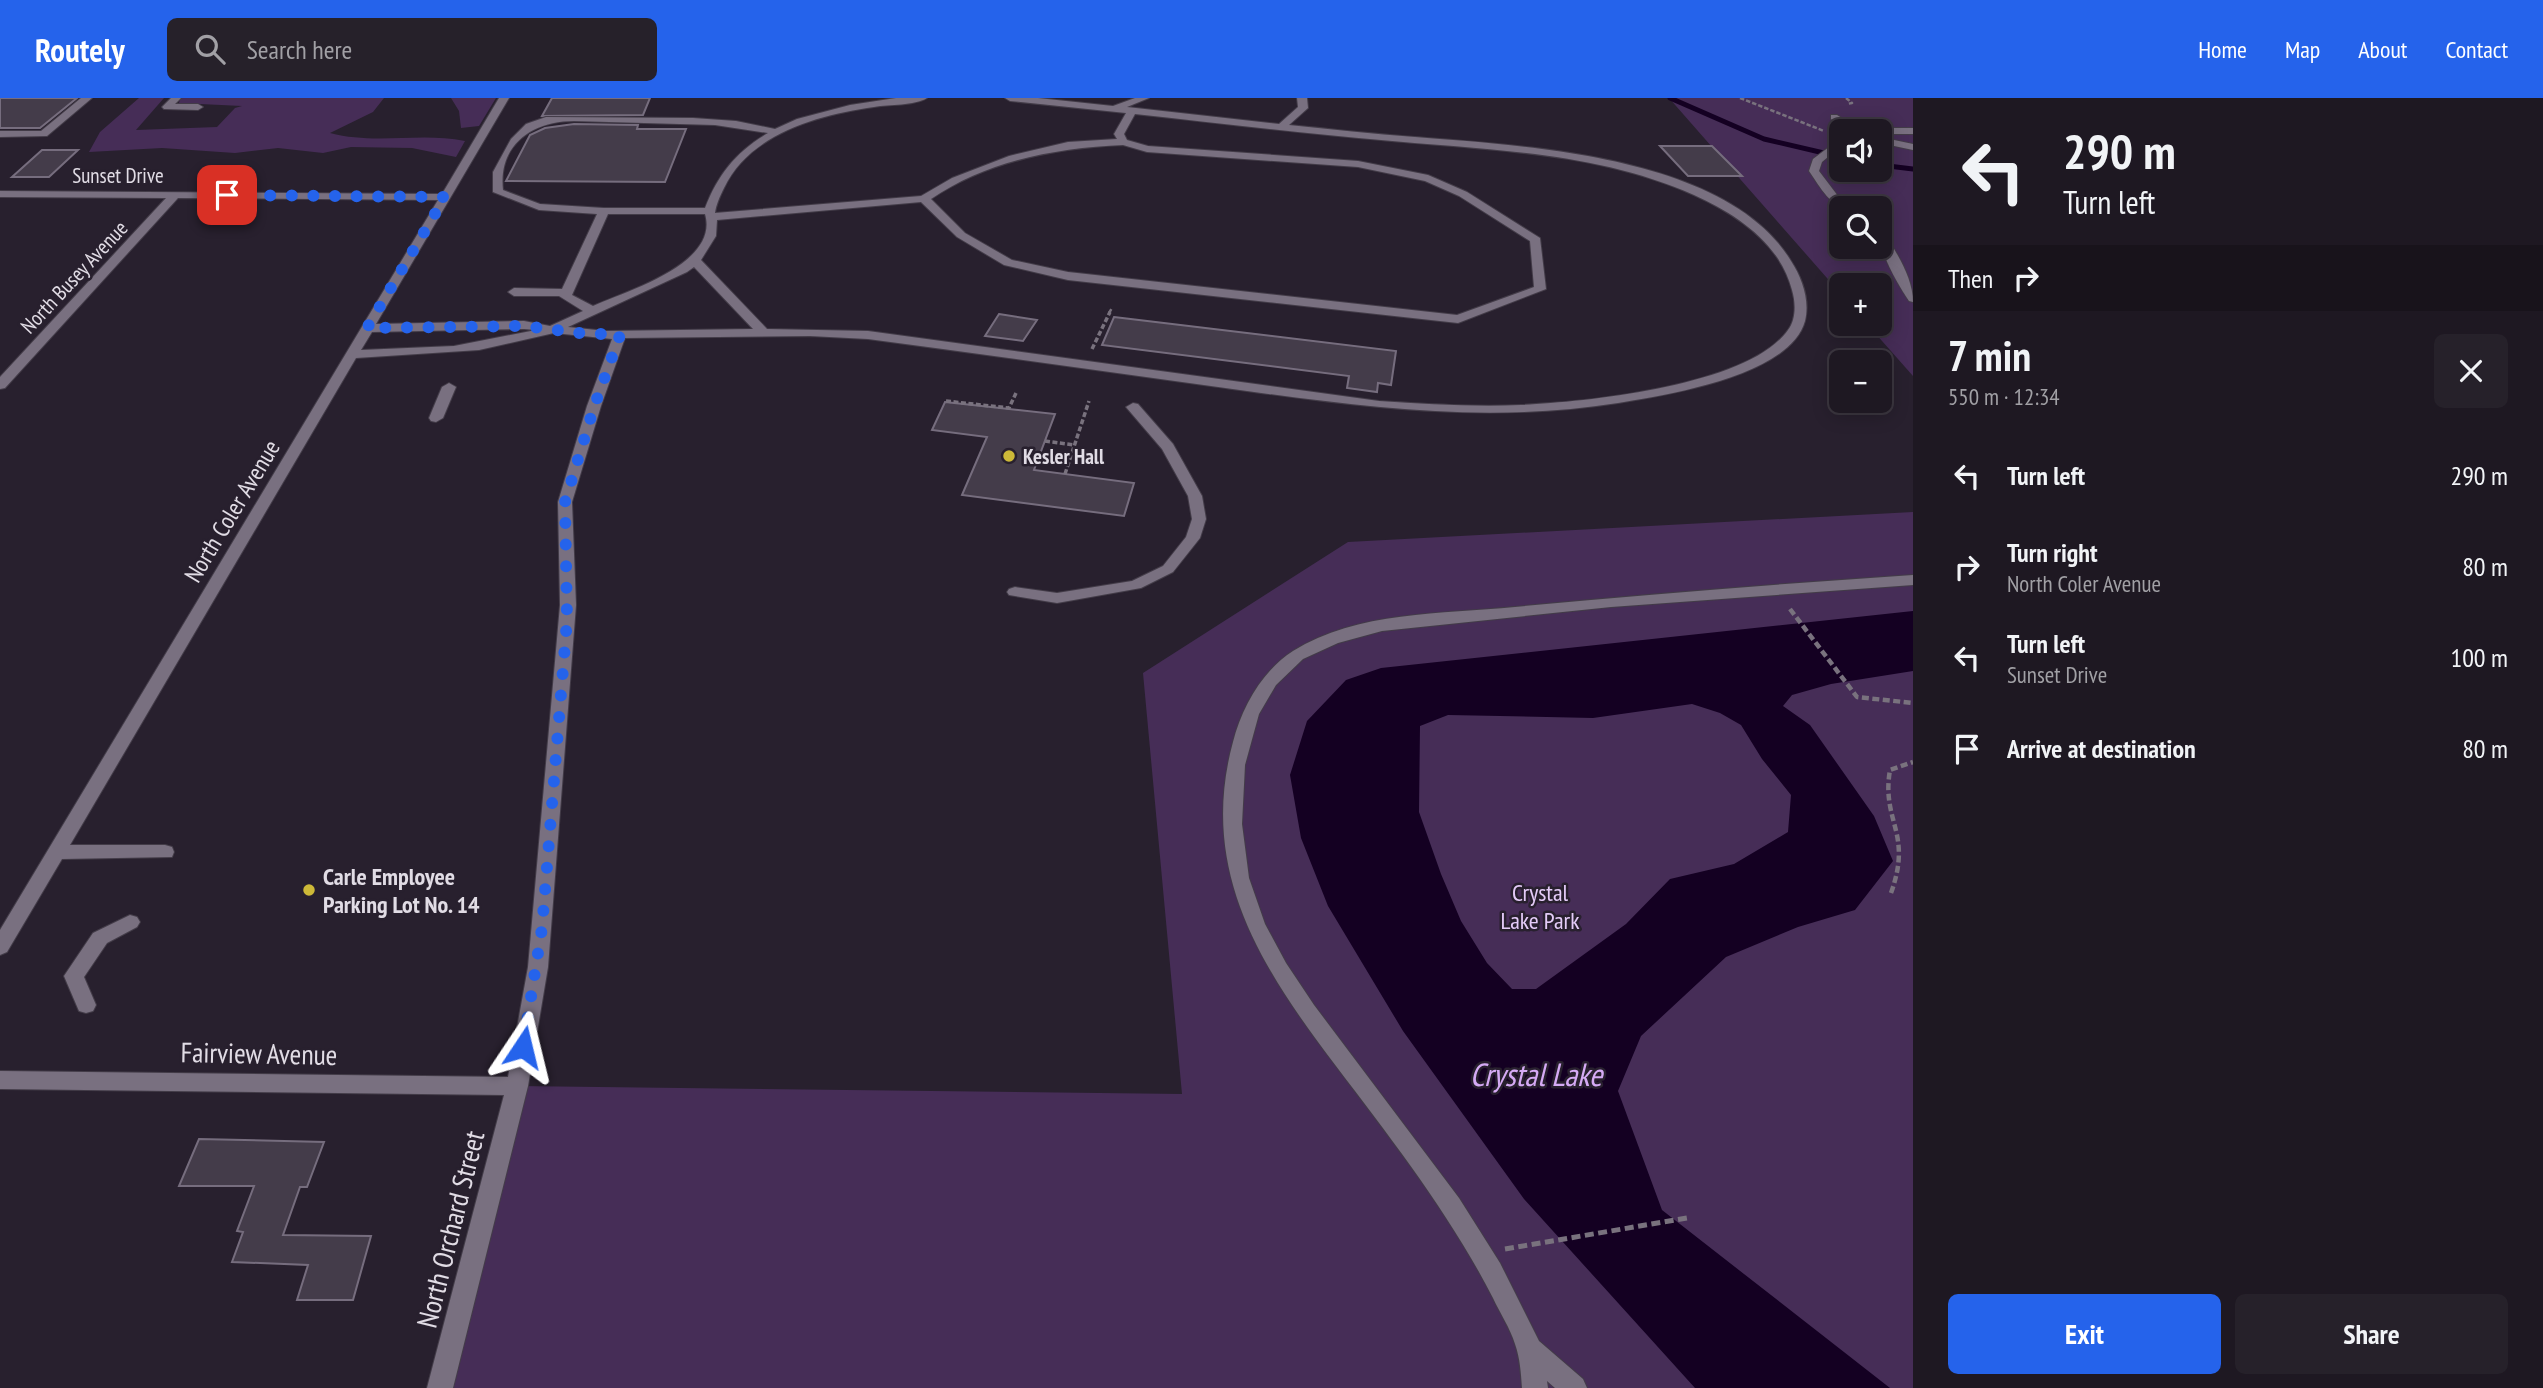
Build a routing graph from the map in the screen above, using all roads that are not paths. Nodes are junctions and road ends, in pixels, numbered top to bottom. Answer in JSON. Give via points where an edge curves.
{"nodes":[{"id":1,"x":87,"y":98,"type":"edge"},
{"id":2,"x":176,"y":98,"type":"edge"},
{"id":3,"x":504,"y":98,"type":"edge"},
{"id":4,"x":922,"y":98,"type":"edge"},
{"id":5,"x":1011,"y":98,"type":"edge"},
{"id":6,"x":1144,"y":98,"type":"edge"},
{"id":7,"x":1302,"y":98,"type":"edge"},
{"id":8,"x":198,"y":107,"type":"dead end"},
{"id":9,"x":1113,"y":109,"type":"junction"},
{"id":10,"x":1132,"y":111,"type":"junction"},
{"id":11,"x":1834,"y":117,"type":"dead end"},
{"id":12,"x":1837,"y":119,"type":"edge"},
{"id":13,"x":1280,"y":128,"type":"junction"},
{"id":14,"x":1892,"y":131,"type":"edge"},
{"id":15,"x":1913,"y":131,"type":"edge"},
{"id":16,"x":776,"y":132,"type":"junction"},
{"id":17,"x":0,"y":134,"type":"edge"},
{"id":18,"x":1123,"y":142,"type":"junction"},
{"id":19,"x":1892,"y":143,"type":"edge"},
{"id":20,"x":1913,"y":147,"type":"edge"},
{"id":21,"x":1829,"y":151,"type":"edge"},
{"id":22,"x":0,"y":194,"type":"edge"},
{"id":23,"x":176,"y":194,"type":"junction"},
{"id":24,"x":1831,"y":196,"type":"edge"},
{"id":25,"x":445,"y":197,"type":"junction"},
{"id":26,"x":924,"y":199,"type":"junction"},
{"id":27,"x":604,"y":211,"type":"junction"},
{"id":28,"x":711,"y":214,"type":"junction"},
{"id":29,"x":1892,"y":253,"type":"edge"},
{"id":30,"x":695,"y":261,"type":"junction"},
{"id":31,"x":514,"y":292,"type":"dead end"},
{"id":32,"x":567,"y":293,"type":"junction"},
{"id":33,"x":1913,"y":298,"type":"edge"},
{"id":34,"x":591,"y":310,"type":"junction"},
{"id":35,"x":367,"y":328,"type":"junction"},
{"id":36,"x":554,"y":329,"type":"junction"},
{"id":37,"x":764,"y":333,"type":"junction"},
{"id":38,"x":620,"y":335,"type":"junction"},
{"id":39,"x":352,"y":354,"type":"junction"},
{"id":40,"x":0,"y":385,"type":"edge"},
{"id":41,"x":449,"y":387,"type":"dead end"},
{"id":42,"x":1133,"y":407,"type":"dead end"},
{"id":43,"x":436,"y":418,"type":"dead end"},
{"id":44,"x":1913,"y":580,"type":"edge"},
{"id":45,"x":1015,"y":592,"type":"dead end"},
{"id":46,"x":56,"y":852,"type":"junction"},
{"id":47,"x":165,"y":852,"type":"dead end"},
{"id":48,"x":130,"y":922,"type":"dead end"},
{"id":49,"x":0,"y":947,"type":"edge"},
{"id":50,"x":86,"y":1006,"type":"dead end"},
{"id":51,"x":0,"y":1080,"type":"edge"},
{"id":52,"x":517,"y":1086,"type":"junction"},
{"id":53,"x":1530,"y":1349,"type":"junction"},
{"id":54,"x":440,"y":1388,"type":"edge"},
{"id":55,"x":1535,"y":1388,"type":"edge"},
{"id":56,"x":1574,"y":1388,"type":"edge"}],
"edges":[{"from":1,"to":17,"type":"street","via":[[43,134]]},
{"from":2,"to":8,"type":"street","via":[[167,107]]},
{"from":3,"to":25,"type":"street","name":"North Coler Avenue"},
{"from":4,"to":16,"type":"street","via":[[841,110]]},
{"from":5,"to":9,"type":"street"},
{"from":6,"to":9,"type":"street"},
{"from":7,"to":13,"type":"street","via":[[1303,108]]},
{"from":9,"to":10,"type":"street"},
{"from":10,"to":13,"type":"street"},
{"from":10,"to":18,"type":"street","via":[[1119,134]]},
{"from":11,"to":12,"type":"street"},
{"from":13,"to":37,"type":"street","via":[[1571,155],[1659,177],[1713,200],[1771,242],[1796,279],[1801,299],[1799,322],[1782,346],[1739,370],[1686,385],[1563,406],[1442,409],[1379,405],[868,335]]},
{"from":14,"to":15,"type":"street"},
{"from":16,"to":27,"type":"street","via":[[690,122],[577,119],[540,121],[525,127],[497,175],[498,192],[539,207]]},
{"from":16,"to":28,"type":"street","via":[[737,160],[717,190]]},
{"from":18,"to":26,"type":"street","via":[[1070,145],[1009,160],[941,186]]},
{"from":18,"to":26,"type":"street","via":[[1147,149],[1358,164],[1428,178],[1536,240],[1541,289],[1458,319],[1068,276],[1008,263],[961,234]]},
{"from":19,"to":20,"type":"street"},
{"from":21,"to":24,"type":"street","via":[[1814,171]]},
{"from":22,"to":23,"type":"street","name":"Sunset Drive"},
{"from":23,"to":25,"type":"street","name":"Sunset Drive"},
{"from":23,"to":40,"type":"street","name":"North Busey Avenue"},
{"from":25,"to":35,"type":"street","name":"North Coler Avenue"},
{"from":26,"to":28,"type":"street"},
{"from":27,"to":28,"type":"street"},
{"from":27,"to":32,"type":"street"},
{"from":28,"to":30,"type":"street","via":[[709,238]]},
{"from":29,"to":33,"type":"street"},
{"from":30,"to":34,"type":"street"},
{"from":30,"to":37,"type":"street"},
{"from":31,"to":32,"type":"street"},
{"from":32,"to":34,"type":"street","via":[[565,296]]},
{"from":34,"to":36,"type":"street"},
{"from":35,"to":36,"type":"street"},
{"from":35,"to":39,"type":"street","name":"North Coler Avenue"},
{"from":36,"to":38,"type":"street"},
{"from":36,"to":39,"type":"street","via":[[467,349]]},
{"from":37,"to":38,"type":"street"},
{"from":38,"to":52,"type":"street","name":"North Orchard Street","via":[[565,502],[568,605],[544,904]]},
{"from":39,"to":46,"type":"street","name":"North Coler Avenue"},
{"from":41,"to":43,"type":"street"},
{"from":42,"to":45,"type":"street","via":[[1168,447],[1195,496],[1199,519],[1193,538],[1168,569],[1136,585],[1057,598]]},
{"from":44,"to":53,"type":"street","via":[[1633,599],[1389,625],[1344,635],[1301,653],[1273,676],[1255,704],[1240,742],[1233,841],[1239,879],[1252,916],[1307,1009],[1465,1226]]},
{"from":46,"to":47,"type":"street"},
{"from":46,"to":49,"type":"street","name":"North Coler Avenue"},
{"from":48,"to":50,"type":"street","via":[[100,938],[74,976]]},
{"from":51,"to":52,"type":"street","name":"Fairview Avenue"},
{"from":52,"to":54,"type":"street","name":"North Orchard Street"},
{"from":53,"to":55,"type":"street"},
{"from":53,"to":56,"type":"street"}]}
